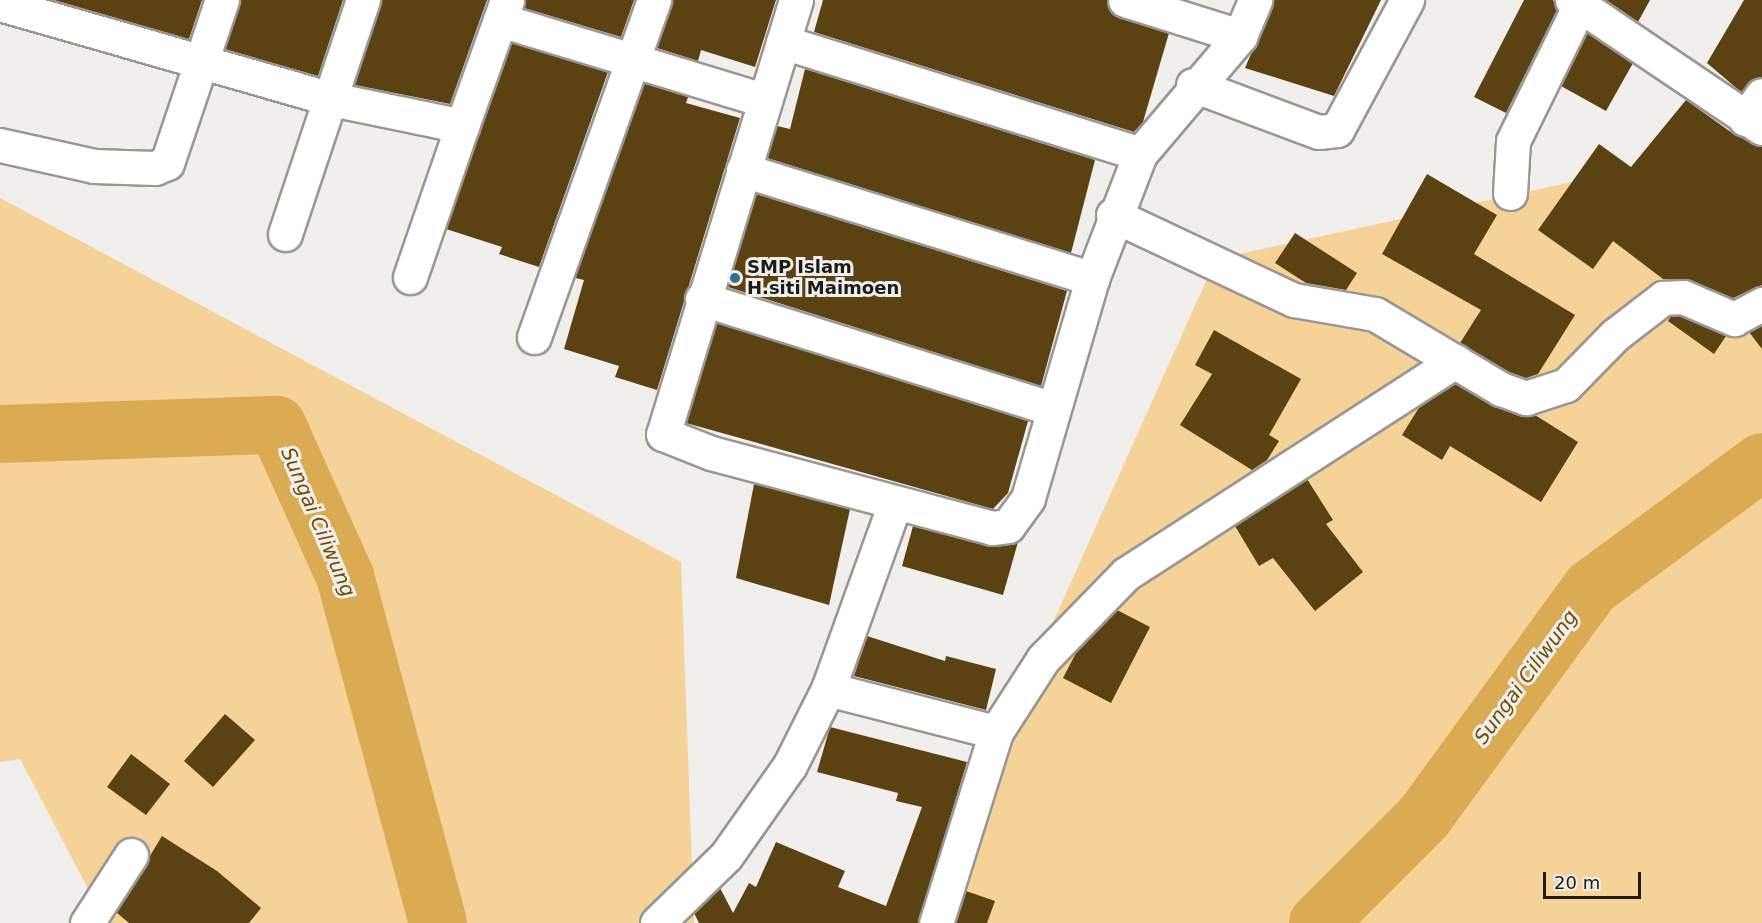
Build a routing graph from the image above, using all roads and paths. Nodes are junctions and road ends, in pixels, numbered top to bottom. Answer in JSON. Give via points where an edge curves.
{"nodes":[{"id":1,"x":222,"y":0,"type":"edge"},
{"id":2,"x":363,"y":0,"type":"edge"},
{"id":3,"x":654,"y":0,"type":"edge"},
{"id":4,"x":796,"y":0,"type":"edge"},
{"id":5,"x":1125,"y":0,"type":"edge"},
{"id":6,"x":1255,"y":0,"type":"edge"},
{"id":7,"x":1407,"y":0,"type":"edge"},
{"id":8,"x":0,"y":4,"type":"edge"},
{"id":9,"x":1575,"y":4,"type":"edge"},
{"id":10,"x":503,"y":10,"type":"edge"},
{"id":11,"x":71,"y":12,"type":"edge"},
{"id":12,"x":1240,"y":36,"type":"junction"},
{"id":13,"x":783,"y":42,"type":"junction"},
{"id":14,"x":633,"y":61,"type":"junction"},
{"id":15,"x":200,"y":64,"type":"junction"},
{"id":16,"x":1193,"y":85,"type":"junction"},
{"id":17,"x":331,"y":99,"type":"junction"},
{"id":18,"x":764,"y":100,"type":"junction"},
{"id":19,"x":1756,"y":114,"type":"edge"},
{"id":20,"x":462,"y":126,"type":"junction"},
{"id":21,"x":0,"y":145,"type":"edge"},
{"id":22,"x":1140,"y":154,"type":"junction"},
{"id":23,"x":743,"y":170,"type":"junction"},
{"id":24,"x":1510,"y":193,"type":"dead end"},
{"id":25,"x":1113,"y":215,"type":"junction"},
{"id":26,"x":285,"y":234,"type":"dead end"},
{"id":27,"x":410,"y":277,"type":"dead end"},
{"id":28,"x":1092,"y":279,"type":"junction"},
{"id":29,"x":702,"y":299,"type":"junction"},
{"id":30,"x":1762,"y":304,"type":"edge"},
{"id":31,"x":534,"y":337,"type":"dead end"},
{"id":32,"x":1455,"y":361,"type":"junction"},
{"id":33,"x":1050,"y":408,"type":"junction"},
{"id":34,"x":895,"y":503,"type":"junction"},
{"id":35,"x":828,"y":689,"type":"junction"},
{"id":36,"x":996,"y":732,"type":"junction"},
{"id":37,"x":131,"y":855,"type":"dead end"},
{"id":38,"x":87,"y":923,"type":"edge"},
{"id":39,"x":657,"y":923,"type":"edge"},
{"id":40,"x":936,"y":923,"type":"edge"}],
"edges":[{"from":1,"to":15,"type":"street"},
{"from":2,"to":17,"type":"street"},
{"from":3,"to":14,"type":"street"},
{"from":4,"to":13,"type":"street"},
{"from":5,"to":12,"type":"street"},
{"from":6,"to":12,"type":"street"},
{"from":7,"to":16,"type":"street","via":[[1337,130],[1319,132]]},
{"from":8,"to":11,"type":"street"},
{"from":9,"to":19,"type":"street"},
{"from":9,"to":24,"type":"street","via":[[1513,141]]},
{"from":10,"to":14,"type":"street"},
{"from":10,"to":20,"type":"street"},
{"from":11,"to":15,"type":"street"},
{"from":12,"to":16,"type":"street"},
{"from":13,"to":18,"type":"street"},
{"from":13,"to":22,"type":"street"},
{"from":14,"to":18,"type":"street"},
{"from":14,"to":31,"type":"street"},
{"from":15,"to":17,"type":"street"},
{"from":15,"to":21,"type":"street","via":[[173,152],[155,168],[94,166]]},
{"from":16,"to":22,"type":"street"},
{"from":17,"to":20,"type":"street"},
{"from":17,"to":26,"type":"street"},
{"from":18,"to":23,"type":"street"},
{"from":20,"to":27,"type":"street"},
{"from":22,"to":25,"type":"street"},
{"from":23,"to":28,"type":"street"},
{"from":23,"to":29,"type":"street"},
{"from":25,"to":28,"type":"street"},
{"from":25,"to":32,"type":"street","via":[[1294,300],[1375,314]]},
{"from":28,"to":33,"type":"street"},
{"from":29,"to":33,"type":"street"},
{"from":29,"to":34,"type":"street","via":[[663,428],[666,437]]},
{"from":30,"to":32,"type":"street","via":[[1734,319],[1683,297],[1663,298],[1548,395],[1526,398],[1501,389]]},
{"from":32,"to":36,"type":"street","via":[[1126,574],[1043,659]]},
{"from":33,"to":34,"type":"street","via":[[1028,498],[1008,526],[992,528]]},
{"from":34,"to":35,"type":"street"},
{"from":35,"to":36,"type":"street"},
{"from":35,"to":39,"type":"street","via":[[790,765],[726,856]]},
{"from":36,"to":40,"type":"street"},
{"from":37,"to":38,"type":"street"}]}
